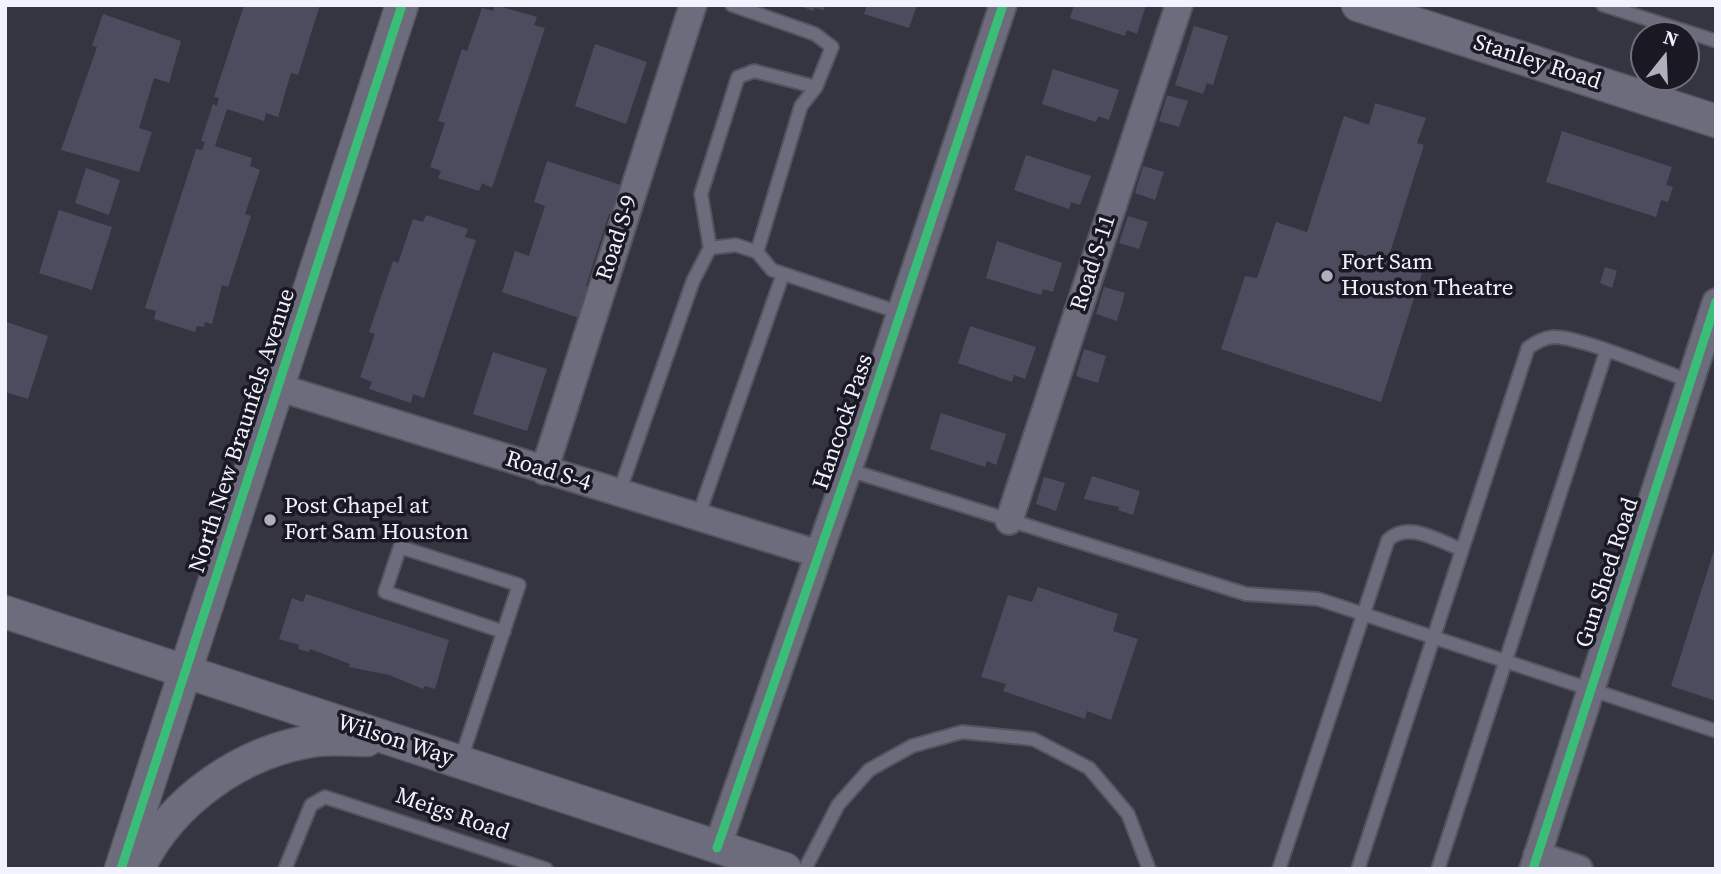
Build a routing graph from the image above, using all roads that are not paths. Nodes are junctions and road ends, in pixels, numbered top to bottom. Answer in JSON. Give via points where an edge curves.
{"nodes":[{"id":1,"x":402,"y":5,"type":"edge"},
{"id":2,"x":693,"y":5,"type":"edge"},
{"id":3,"x":732,"y":5,"type":"edge"},
{"id":4,"x":1003,"y":5,"type":"edge"},
{"id":5,"x":1179,"y":5,"type":"edge"},
{"id":6,"x":1358,"y":5,"type":"edge"},
{"id":7,"x":1603,"y":5,"type":"edge"},
{"id":8,"x":1716,"y":41,"type":"edge"},
{"id":9,"x":816,"y":87,"type":"junction"},
{"id":10,"x":1716,"y":121,"type":"edge"},
{"id":11,"x":709,"y":248,"type":"junction"},
{"id":12,"x":757,"y":252,"type":"junction"},
{"id":13,"x":783,"y":274,"type":"junction"},
{"id":14,"x":1716,"y":302,"type":"edge"},
{"id":15,"x":901,"y":313,"type":"junction"},
{"id":16,"x":1606,"y":352,"type":"junction"},
{"id":17,"x":1690,"y":381,"type":"junction"},
{"id":18,"x":278,"y":387,"type":"junction"},
{"id":19,"x":849,"y":470,"type":"junction"},
{"id":20,"x":544,"y":471,"type":"junction"},
{"id":21,"x":618,"y":493,"type":"junction"},
{"id":22,"x":698,"y":517,"type":"junction"},
{"id":23,"x":1009,"y":521,"type":"junction"},
{"id":24,"x":1460,"y":549,"type":"junction"},
{"id":25,"x":819,"y":554,"type":"junction"},
{"id":26,"x":5,"y":612,"type":"edge"},
{"id":27,"x":1362,"y":613,"type":"junction"},
{"id":28,"x":504,"y":632,"type":"junction"},
{"id":29,"x":1434,"y":637,"type":"junction"},
{"id":30,"x":1506,"y":661,"type":"junction"},
{"id":31,"x":185,"y":671,"type":"junction"},
{"id":32,"x":1591,"y":689,"type":"junction"},
{"id":33,"x":1716,"y":731,"type":"edge"},
{"id":34,"x":392,"y":740,"type":"junction"},
{"id":35,"x":460,"y":763,"type":"junction"},
{"id":36,"x":717,"y":848,"type":"junction"},
{"id":37,"x":1535,"y":862,"type":"edge"},
{"id":38,"x":777,"y":867,"type":"edge"},
{"id":39,"x":121,"y":869,"type":"edge"},
{"id":40,"x":138,"y":869,"type":"edge"},
{"id":41,"x":285,"y":869,"type":"edge"},
{"id":42,"x":546,"y":869,"type":"edge"},
{"id":43,"x":806,"y":869,"type":"edge"},
{"id":44,"x":1149,"y":869,"type":"edge"},
{"id":45,"x":1279,"y":869,"type":"edge"},
{"id":46,"x":1358,"y":869,"type":"edge"},
{"id":47,"x":1438,"y":869,"type":"edge"},
{"id":48,"x":1578,"y":869,"type":"edge"}],
"edges":[{"from":1,"to":18,"type":"street","name":"North New Braunfels Avenue"},
{"from":2,"to":20,"type":"street","name":"Road S-9"},
{"from":3,"to":9,"type":"lane","via":[[816,34],[832,47]]},
{"from":4,"to":15,"type":"street","name":"Hancock Pass"},
{"from":5,"to":23,"type":"street","name":"Road S-11"},
{"from":6,"to":10,"type":"street","name":"Stanley Road"},
{"from":7,"to":8,"type":"lane"},
{"from":9,"to":11,"type":"lane","via":[[754,71],[738,77],[701,194]]},
{"from":9,"to":12,"type":"lane","via":[[802,106]]},
{"from":11,"to":12,"type":"lane","via":[[736,245]]},
{"from":11,"to":21,"type":"lane","via":[[693,281]]},
{"from":12,"to":13,"type":"lane","via":[[772,270]]},
{"from":13,"to":15,"type":"lane"},
{"from":13,"to":22,"type":"lane"},
{"from":14,"to":17,"type":"street","name":"Gun Shed Road"},
{"from":15,"to":19,"type":"street","name":"Hancock Pass"},
{"from":16,"to":17,"type":"lane"},
{"from":16,"to":24,"type":"lane","via":[[1555,337],[1538,340],[1528,348]]},
{"from":16,"to":30,"type":"lane"},
{"from":17,"to":32,"type":"street","name":"Gun Shed Road"},
{"from":18,"to":20,"type":"street","name":"Road S-4"},
{"from":18,"to":31,"type":"street","name":"North New Braunfels Avenue"},
{"from":19,"to":23,"type":"lane"},
{"from":19,"to":25,"type":"street","name":"Hancock Pass"},
{"from":20,"to":21,"type":"street","name":"Road S-4"},
{"from":21,"to":22,"type":"street","name":"Road S-4"},
{"from":22,"to":25,"type":"street","name":"Road S-4"},
{"from":23,"to":27,"type":"lane","via":[[1246,594],[1318,599]]},
{"from":24,"to":27,"type":"lane","via":[[1409,530],[1397,532],[1388,541]]},
{"from":24,"to":29,"type":"lane"},
{"from":25,"to":36,"type":"street","name":"Hancock Pass"},
{"from":26,"to":31,"type":"street","name":"Wilson Way"},
{"from":27,"to":29,"type":"lane"},
{"from":27,"to":45,"type":"lane"},
{"from":28,"to":28,"type":"lane","via":[[385,592],[400,547],[519,585]]},
{"from":28,"to":35,"type":"lane"},
{"from":29,"to":30,"type":"lane"},
{"from":29,"to":46,"type":"lane"},
{"from":30,"to":32,"type":"lane"},
{"from":30,"to":47,"type":"lane"},
{"from":31,"to":34,"type":"street","name":"Wilson Way"},
{"from":31,"to":39,"type":"street","name":"North New Braunfels Avenue"},
{"from":32,"to":33,"type":"lane"},
{"from":32,"to":37,"type":"street","name":"Gun Shed Road"},
{"from":34,"to":35,"type":"street","name":"Wilson Way"},
{"from":34,"to":40,"type":"street","via":[[319,740],[271,751],[226,772],[188,802],[156,839]]},
{"from":35,"to":36,"type":"street","name":"Wilson Way"},
{"from":36,"to":38,"type":"street","name":"Wilson Way"},
{"from":37,"to":48,"type":"street","name":"Gun Shed Road"},
{"from":41,"to":42,"type":"lane","name":"Meigs Road","via":[[311,805],[325,797]]},
{"from":43,"to":44,"type":"lane","via":[[838,805],[869,770],[912,746],[962,732],[1033,739],[1089,768],[1128,814]]}]}
